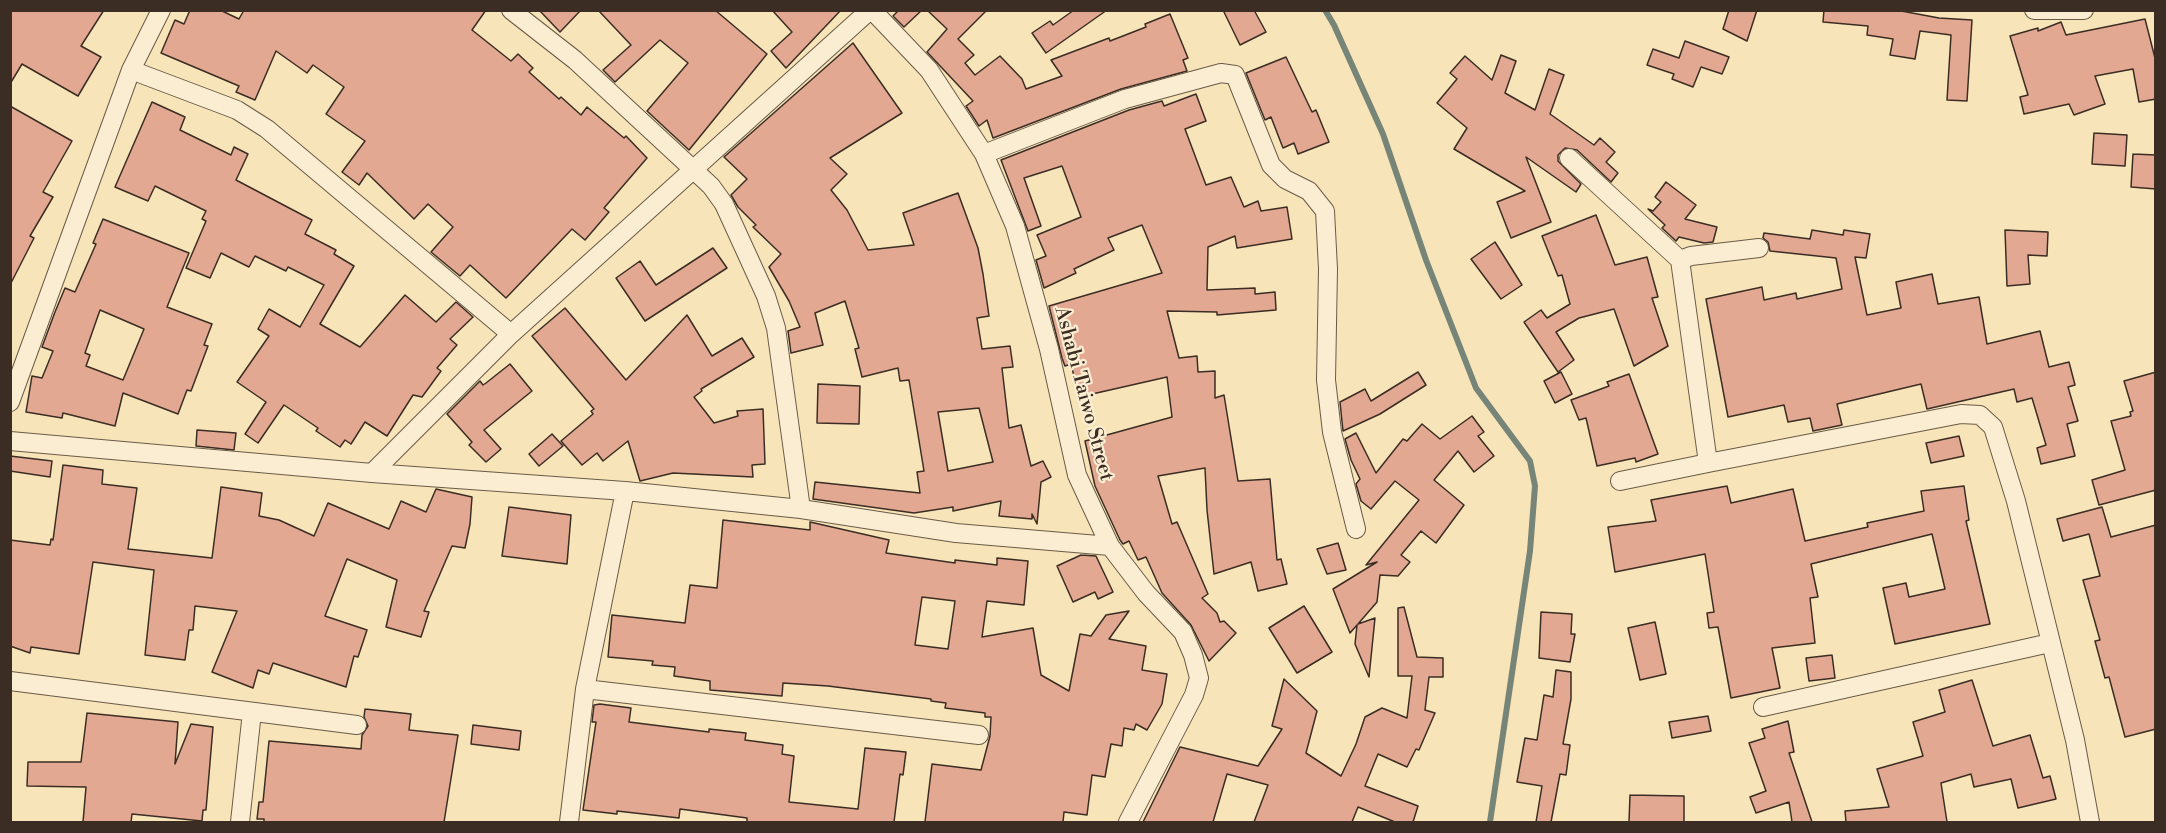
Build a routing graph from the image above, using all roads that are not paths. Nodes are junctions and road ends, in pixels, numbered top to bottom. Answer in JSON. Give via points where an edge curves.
{"nodes":[{"id":1,"x":161,"y":10,"type":"edge"},
{"id":2,"x":511,"y":10,"type":"edge"},
{"id":3,"x":871,"y":10,"type":"edge"},
{"id":4,"x":2034,"y":10,"type":"edge"},
{"id":5,"x":2084,"y":10,"type":"edge"},
{"id":6,"x":131,"y":69,"type":"junction"},
{"id":7,"x":984,"y":154,"type":"junction"},
{"id":8,"x":1569,"y":158,"type":"dead end"},
{"id":9,"x":693,"y":170,"type":"junction"},
{"id":10,"x":1759,"y":248,"type":"dead end"},
{"id":11,"x":1680,"y":260,"type":"junction"},
{"id":12,"x":512,"y":334,"type":"junction"},
{"id":13,"x":10,"y":402,"type":"edge"},
{"id":14,"x":10,"y":441,"type":"edge"},
{"id":15,"x":1708,"y":463,"type":"junction"},
{"id":16,"x":372,"y":473,"type":"junction"},
{"id":17,"x":1620,"y":480,"type":"dead end"},
{"id":18,"x":625,"y":491,"type":"junction"},
{"id":19,"x":801,"y":509,"type":"junction"},
{"id":20,"x":1356,"y":530,"type":"dead end"},
{"id":21,"x":1110,"y":546,"type":"junction"},
{"id":22,"x":2050,"y":643,"type":"junction"},
{"id":23,"x":10,"y":681,"type":"edge"},
{"id":24,"x":585,"y":689,"type":"junction"},
{"id":25,"x":1763,"y":707,"type":"dead end"},
{"id":26,"x":252,"y":712,"type":"junction"},
{"id":27,"x":357,"y":725,"type":"dead end"},
{"id":28,"x":978,"y":735,"type":"dead end"},
{"id":29,"x":240,"y":822,"type":"edge"},
{"id":30,"x":569,"y":822,"type":"edge"},
{"id":31,"x":1128,"y":822,"type":"edge"},
{"id":32,"x":2090,"y":822,"type":"edge"}],
"edges":[{"from":1,"to":6,"type":"street"},
{"from":2,"to":9,"type":"street","via":[[575,60]]},
{"from":3,"to":7,"type":"street","name":"Ashabi Taiwo Street","via":[[929,70]]},
{"from":3,"to":9,"type":"street"},
{"from":4,"to":5,"type":"street"},
{"from":6,"to":12,"type":"street","via":[[237,110],[267,129]]},
{"from":6,"to":13,"type":"street"},
{"from":7,"to":20,"type":"street","via":[[1125,99],[1221,73],[1235,75],[1271,165],[1285,179],[1309,191],[1325,211],[1326,380],[1332,432]]},
{"from":7,"to":21,"type":"street","name":"Ashabi Taiwo Street","via":[[1015,226],[1049,349],[1077,475]]},
{"from":8,"to":11,"type":"street"},
{"from":9,"to":12,"type":"street"},
{"from":9,"to":19,"type":"street","via":[[724,204],[766,296],[776,328]]},
{"from":10,"to":11,"type":"street"},
{"from":11,"to":15,"type":"street"},
{"from":12,"to":16,"type":"street"},
{"from":14,"to":16,"type":"street"},
{"from":15,"to":17,"type":"street"},
{"from":15,"to":22,"type":"street","via":[[1961,414],[1980,415],[1993,427],[2016,501]]},
{"from":16,"to":18,"type":"street"},
{"from":18,"to":19,"type":"street"},
{"from":18,"to":24,"type":"street"},
{"from":19,"to":21,"type":"street","via":[[956,533]]},
{"from":21,"to":31,"type":"street","name":"Ashabi Taiwo Street","via":[[1183,632],[1198,678],[1194,695]]},
{"from":22,"to":25,"type":"street"},
{"from":22,"to":32,"type":"street","via":[[2076,740]]},
{"from":23,"to":26,"type":"street"},
{"from":24,"to":28,"type":"street"},
{"from":24,"to":30,"type":"street"},
{"from":26,"to":27,"type":"street"},
{"from":26,"to":29,"type":"street"}]}
